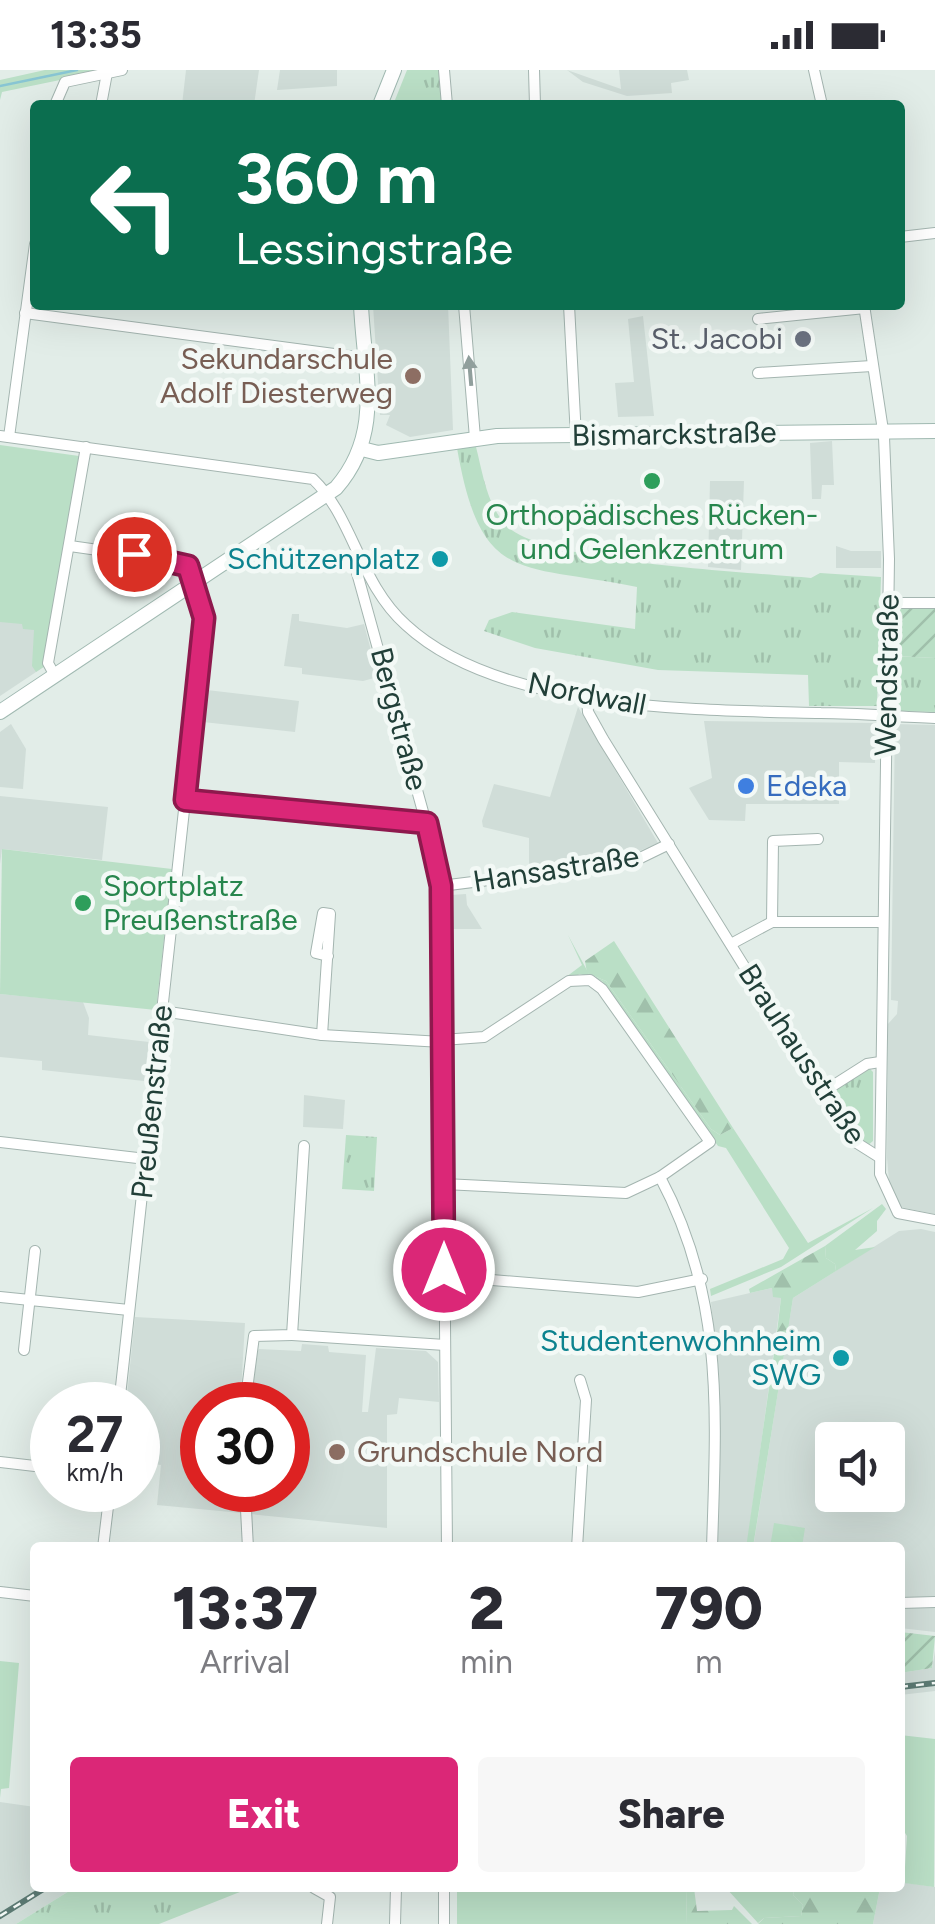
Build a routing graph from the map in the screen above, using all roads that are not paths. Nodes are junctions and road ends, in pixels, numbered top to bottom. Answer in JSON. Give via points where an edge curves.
{"nodes":[{"id":1,"x":122,"y":70,"type":"edge"},
{"id":2,"x":394,"y":70,"type":"edge"},
{"id":3,"x":444,"y":70,"type":"edge"},
{"id":4,"x":534,"y":70,"type":"edge"},
{"id":5,"x":814,"y":70,"type":"edge"},
{"id":6,"x":106,"y":73,"type":"junction"},
{"id":7,"x":58,"y":100,"type":"edge"},
{"id":8,"x":102,"y":100,"type":"edge"},
{"id":9,"x":382,"y":100,"type":"edge"},
{"id":10,"x":447,"y":100,"type":"edge"},
{"id":11,"x":535,"y":100,"type":"edge"},
{"id":12,"x":821,"y":100,"type":"edge"},
{"id":13,"x":935,"y":233,"type":"edge"},
{"id":14,"x":905,"y":236,"type":"edge"},
{"id":15,"x":30,"y":278,"type":"edge"},
{"id":16,"x":361,"y":310,"type":"edge"},
{"id":17,"x":464,"y":310,"type":"edge"},
{"id":18,"x":569,"y":310,"type":"edge"},
{"id":19,"x":831,"y":310,"type":"edge"},
{"id":20,"x":865,"y":310,"type":"edge"},
{"id":21,"x":25,"y":312,"type":"junction"},
{"id":22,"x":758,"y":319,"type":"dead end"},
{"id":23,"x":364,"y":358,"type":"junction"},
{"id":24,"x":872,"y":366,"type":"junction"},
{"id":25,"x":758,"y":373,"type":"dead end"},
{"id":26,"x":882,"y":429,"type":"junction"},
{"id":27,"x":935,"y":431,"type":"edge"},
{"id":28,"x":4,"y":436,"type":"edge"},
{"id":29,"x":576,"y":436,"type":"junction"},
{"id":30,"x":470,"y":438,"type":"junction"},
{"id":31,"x":86,"y":447,"type":"junction"},
{"id":32,"x":362,"y":450,"type":"junction"},
{"id":33,"x":328,"y":496,"type":"junction"},
{"id":34,"x":70,"y":546,"type":"junction"},
{"id":35,"x":354,"y":552,"type":"junction"},
{"id":36,"x":195,"y":583,"type":"junction"},
{"id":37,"x":887,"y":603,"type":"junction"},
{"id":38,"x":935,"y":603,"type":"edge"},
{"id":39,"x":392,"y":611,"type":"junction"},
{"id":40,"x":376,"y":630,"type":"junction"},
{"id":41,"x":55,"y":676,"type":"junction"},
{"id":42,"x":587,"y":698,"type":"junction"},
{"id":43,"x":0,"y":712,"type":"edge"},
{"id":44,"x":885,"y":716,"type":"junction"},
{"id":45,"x":935,"y":718,"type":"edge"},
{"id":46,"x":185,"y":800,"type":"junction"},
{"id":47,"x":427,"y":823,"type":"junction"},
{"id":48,"x":818,"y":839,"type":"dead end"},
{"id":49,"x":668,"y":844,"type":"junction"},
{"id":50,"x":441,"y":886,"type":"junction"},
{"id":51,"x":772,"y":922,"type":"junction"},
{"id":52,"x":882,"y":922,"type":"junction"},
{"id":53,"x":731,"y":944,"type":"junction"},
{"id":54,"x":328,"y":956,"type":"dead end"},
{"id":55,"x":162,"y":1011,"type":"junction"},
{"id":56,"x":322,"y":1034,"type":"junction"},
{"id":57,"x":442,"y":1041,"type":"junction"},
{"id":58,"x":880,"y":1062,"type":"junction"},
{"id":59,"x":823,"y":1092,"type":"junction"},
{"id":60,"x":0,"y":1142,"type":"edge"},
{"id":61,"x":304,"y":1146,"type":"dead end"},
{"id":62,"x":879,"y":1157,"type":"junction"},
{"id":63,"x":146,"y":1158,"type":"junction"},
{"id":64,"x":660,"y":1177,"type":"junction"},
{"id":65,"x":444,"y":1184,"type":"junction"},
{"id":66,"x":935,"y":1220,"type":"edge"},
{"id":67,"x":35,"y":1251,"type":"dead end"},
{"id":68,"x":444,"y":1276,"type":"junction"},
{"id":69,"x":702,"y":1279,"type":"junction"},
{"id":70,"x":0,"y":1297,"type":"edge"},
{"id":71,"x":30,"y":1300,"type":"junction"},
{"id":72,"x":130,"y":1310,"type":"junction"},
{"id":73,"x":292,"y":1335,"type":"junction"},
{"id":74,"x":446,"y":1344,"type":"junction"},
{"id":75,"x":24,"y":1350,"type":"dead end"},
{"id":76,"x":580,"y":1380,"type":"dead end"},
{"id":77,"x":122,"y":1382,"type":"edge"},
{"id":78,"x":248,"y":1382,"type":"edge"},
{"id":79,"x":0,"y":1462,"type":"edge"},
{"id":80,"x":30,"y":1465,"type":"edge"},
{"id":81,"x":107,"y":1512,"type":"edge"},
{"id":82,"x":246,"y":1512,"type":"edge"},
{"id":83,"x":103,"y":1542,"type":"edge"},
{"id":84,"x":248,"y":1542,"type":"edge"},
{"id":85,"x":448,"y":1542,"type":"edge"},
{"id":86,"x":577,"y":1542,"type":"edge"},
{"id":87,"x":712,"y":1542,"type":"edge"},
{"id":88,"x":0,"y":1592,"type":"edge"},
{"id":89,"x":30,"y":1595,"type":"edge"},
{"id":90,"x":935,"y":1602,"type":"edge"},
{"id":91,"x":905,"y":1603,"type":"edge"},
{"id":92,"x":320,"y":1892,"type":"edge"},
{"id":93,"x":337,"y":1892,"type":"edge"},
{"id":94,"x":396,"y":1892,"type":"edge"},
{"id":95,"x":444,"y":1892,"type":"edge"},
{"id":96,"x":330,"y":1898,"type":"junction"},
{"id":97,"x":327,"y":1924,"type":"edge"},
{"id":98,"x":396,"y":1924,"type":"edge"},
{"id":99,"x":444,"y":1924,"type":"edge"}],
"edges":[{"from":1,"to":6,"type":"street"},
{"from":2,"to":9,"type":"main road"},
{"from":3,"to":10,"type":"street"},
{"from":4,"to":11,"type":"street"},
{"from":5,"to":12,"type":"street"},
{"from":6,"to":7,"type":"street","via":[[65,82]]},
{"from":6,"to":8,"type":"street"},
{"from":13,"to":14,"type":"street"},
{"from":15,"to":21,"type":"street"},
{"from":16,"to":23,"type":"main road"},
{"from":30,"to":17,"type":"street","one_way":true},
{"from":18,"to":29,"type":"street"},
{"from":19,"to":22,"type":"street"},
{"from":20,"to":24,"type":"street","name":"Wendstraße"},
{"from":21,"to":23,"type":"street"},
{"from":21,"to":28,"type":"street"},
{"from":23,"to":32,"type":"main road","via":[[368,424]]},
{"from":24,"to":25,"type":"street"},
{"from":24,"to":26,"type":"street","name":"Wendstraße"},
{"from":26,"to":27,"type":"main road","name":"Bismarckstraße"},
{"from":26,"to":29,"type":"main road","name":"Bismarckstraße"},
{"from":26,"to":37,"type":"street","name":"Wendstraße"},
{"from":28,"to":31,"type":"street"},
{"from":29,"to":30,"type":"main road","name":"Bismarckstraße"},
{"from":30,"to":32,"type":"main road","name":"Bismarckstraße"},
{"from":31,"to":33,"type":"street","via":[[305,476]]},
{"from":31,"to":34,"type":"street"},
{"from":32,"to":33,"type":"main road"},
{"from":33,"to":35,"type":"street","name":"Nordwall"},
{"from":33,"to":36,"type":"main road"},
{"from":34,"to":36,"type":"street","via":[[182,562]]},
{"from":34,"to":41,"type":"street","via":[[48,663]]},
{"from":35,"to":39,"type":"street","name":"Nordwall"},
{"from":35,"to":40,"type":"street","name":"Bergstraße"},
{"from":36,"to":41,"type":"main road"},
{"from":36,"to":46,"type":"street","name":"Preußenstraße","via":[[204,624]]},
{"from":37,"to":38,"type":"street"},
{"from":37,"to":44,"type":"street","name":"Wendstraße"},
{"from":39,"to":40,"type":"street","name":"Bergstraße"},
{"from":39,"to":42,"type":"street","name":"Nordwall","via":[[421,638],[465,663]]},
{"from":40,"to":47,"type":"street","name":"Bergstraße"},
{"from":41,"to":43,"type":"main road"},
{"from":42,"to":44,"type":"street","name":"Nordwall","via":[[686,711]]},
{"from":42,"to":49,"type":"street","name":"Brauhausstraße","via":[[588,712]]},
{"from":44,"to":45,"type":"street","name":"Nordwall"},
{"from":44,"to":52,"type":"street","name":"Wendstraße"},
{"from":46,"to":47,"type":"street"},
{"from":46,"to":55,"type":"street","name":"Preußenstraße"},
{"from":47,"to":50,"type":"street","name":"Bergstraße"},
{"from":48,"to":51,"type":"street","via":[[773,841]]},
{"from":49,"to":50,"type":"street","name":"Hansastraße","via":[[632,862]]},
{"from":49,"to":53,"type":"street","name":"Brauhausstraße"},
{"from":50,"to":57,"type":"street","name":"Bergstraße"},
{"from":51,"to":52,"type":"street"},
{"from":51,"to":53,"type":"street","name":"Brauhausstraße"},
{"from":52,"to":58,"type":"street","name":"Wendstraße"},
{"from":53,"to":59,"type":"street","name":"Brauhausstraße"},
{"from":54,"to":56,"type":"street"},
{"from":55,"to":56,"type":"street"},
{"from":55,"to":63,"type":"street","name":"Preußenstraße"},
{"from":56,"to":57,"type":"street"},
{"from":57,"to":64,"type":"street","via":[[484,1037],[569,981],[590,980],[710,1142]]},
{"from":57,"to":65,"type":"street","name":"Bergstraße"},
{"from":58,"to":59,"type":"street"},
{"from":58,"to":62,"type":"street","name":"Wendstraße"},
{"from":59,"to":62,"type":"street","name":"Brauhausstraße","via":[[852,1140]]},
{"from":60,"to":63,"type":"street"},
{"from":61,"to":73,"type":"street"},
{"from":62,"to":66,"type":"street","name":"Wendstraße","via":[[894,1210]]},
{"from":63,"to":72,"type":"street","name":"Preußenstraße"},
{"from":64,"to":65,"type":"street","via":[[620,1193]]},
{"from":64,"to":69,"type":"street"},
{"from":65,"to":68,"type":"street","name":"Bergstraße"},
{"from":67,"to":71,"type":"street"},
{"from":68,"to":69,"type":"street","via":[[638,1292]]},
{"from":68,"to":74,"type":"street","name":"Bergstraße"},
{"from":69,"to":87,"type":"street","via":[[716,1396]]},
{"from":70,"to":71,"type":"street"},
{"from":71,"to":72,"type":"street"},
{"from":71,"to":75,"type":"street"},
{"from":72,"to":77,"type":"street","name":"Preußenstraße"},
{"from":73,"to":74,"type":"street"},
{"from":73,"to":78,"type":"street","via":[[254,1336]]},
{"from":74,"to":85,"type":"street","name":"Bergstraße"},
{"from":76,"to":86,"type":"street","via":[[586,1400]]},
{"from":79,"to":80,"type":"street"},
{"from":81,"to":83,"type":"street"},
{"from":82,"to":84,"type":"street"},
{"from":88,"to":89,"type":"street"},
{"from":90,"to":91,"type":"street"},
{"from":92,"to":96,"type":"street"},
{"from":93,"to":96,"type":"street"},
{"from":94,"to":98,"type":"street"},
{"from":95,"to":99,"type":"street"},
{"from":96,"to":97,"type":"street"}]}
